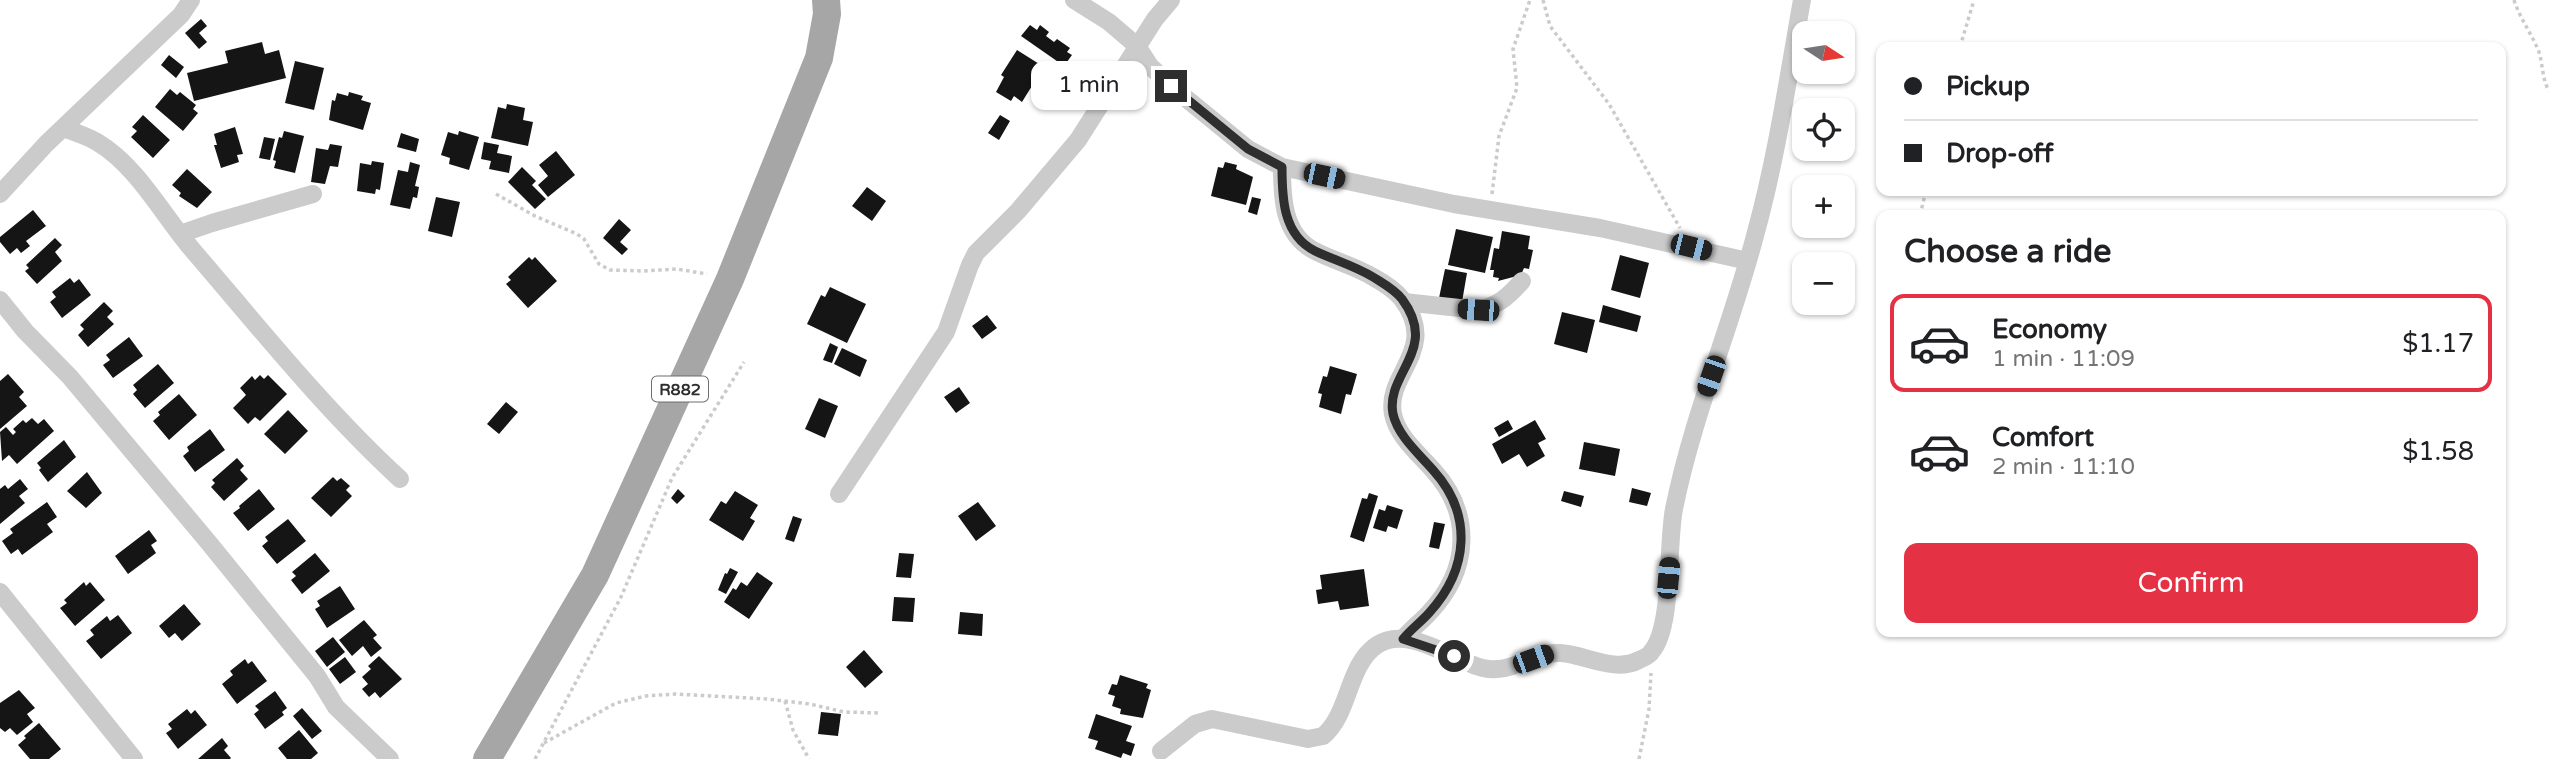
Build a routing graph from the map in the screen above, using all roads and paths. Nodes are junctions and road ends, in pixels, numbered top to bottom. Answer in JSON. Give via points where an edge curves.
{"nodes":[{"id":1,"x":191,"y":0,"type":"edge"},
{"id":2,"x":826,"y":0,"type":"edge"},
{"id":3,"x":1074,"y":0,"type":"edge"},
{"id":4,"x":1171,"y":0,"type":"edge"},
{"id":5,"x":1530,"y":0,"type":"edge"},
{"id":6,"x":1543,"y":0,"type":"edge"},
{"id":7,"x":1802,"y":0,"type":"edge"},
{"id":8,"x":1974,"y":0,"type":"edge"},
{"id":9,"x":2514,"y":0,"type":"edge"},
{"id":10,"x":1961,"y":42,"type":"edge"},
{"id":11,"x":1138,"y":46,"type":"junction"},
{"id":12,"x":2549,"y":91,"type":"edge"},
{"id":13,"x":63,"y":128,"type":"junction"},
{"id":14,"x":1282,"y":167,"type":"junction"},
{"id":15,"x":0,"y":194,"type":"edge"},
{"id":16,"x":313,"y":194,"type":"dead end"},
{"id":17,"x":496,"y":194,"type":"dead end"},
{"id":18,"x":1489,"y":209,"type":"junction"},
{"id":19,"x":180,"y":234,"type":"junction"},
{"id":20,"x":1691,"y":247,"type":"junction"},
{"id":21,"x":1748,"y":261,"type":"junction"},
{"id":22,"x":730,"y":279,"type":"junction"},
{"id":23,"x":1522,"y":281,"type":"dead end"},
{"id":24,"x":0,"y":300,"type":"edge"},
{"id":25,"x":1404,"y":302,"type":"junction"},
{"id":26,"x":744,"y":362,"type":"dead end"},
{"id":27,"x":400,"y":480,"type":"dead end"},
{"id":28,"x":839,"y":494,"type":"dead end"},
{"id":29,"x":0,"y":592,"type":"edge"},
{"id":30,"x":1403,"y":639,"type":"junction"},
{"id":31,"x":1651,"y":653,"type":"junction"},
{"id":32,"x":785,"y":701,"type":"junction"},
{"id":33,"x":879,"y":713,"type":"dead end"},
{"id":34,"x":543,"y":744,"type":"junction"},
{"id":35,"x":1161,"y":751,"type":"dead end"},
{"id":36,"x":134,"y":759,"type":"edge"},
{"id":37,"x":390,"y":759,"type":"edge"},
{"id":38,"x":487,"y":759,"type":"edge"},
{"id":39,"x":535,"y":759,"type":"edge"},
{"id":40,"x":808,"y":759,"type":"edge"},
{"id":41,"x":1639,"y":759,"type":"edge"}],
"edges":[{"from":1,"to":13,"type":"street","via":[[181,15]]},
{"from":2,"to":22,"type":"main road","number":"R882","via":[[819,58]]},
{"from":3,"to":11,"type":"street"},
{"from":4,"to":11,"type":"street"},
{"from":5,"to":18,"type":"path","via":[[1513,49],[1517,88],[1499,136]]},
{"from":6,"to":20,"type":"path","via":[[1550,26],[1609,104]]},
{"from":7,"to":21,"type":"street","via":[[1780,132]]},
{"from":8,"to":10,"type":"path"},
{"from":9,"to":12,"type":"path","via":[[2540,56]]},
{"from":11,"to":14,"type":"street","via":[[1150,66],[1192,104],[1248,149]]},
{"from":11,"to":28,"type":"street","via":[[1078,140],[976,253],[946,332]]},
{"from":13,"to":15,"type":"street"},
{"from":13,"to":19,"type":"street","via":[[98,143],[117,158]]},
{"from":14,"to":18,"type":"street"},
{"from":14,"to":25,"type":"street","via":[[1282,197],[1297,237],[1312,250],[1394,289]]},
{"from":16,"to":19,"type":"street"},
{"from":17,"to":22,"type":"path","via":[[577,234],[599,264],[610,270],[677,268]]},
{"from":18,"to":20,"type":"street"},
{"from":19,"to":27,"type":"street","via":[[343,425]]},
{"from":20,"to":21,"type":"street"},
{"from":21,"to":31,"type":"street","via":[[1692,432],[1673,513],[1663,624]]},
{"from":22,"to":38,"type":"main road","number":"R882","via":[[595,575]]},
{"from":23,"to":25,"type":"street","via":[[1505,300],[1478,310]]},
{"from":24,"to":37,"type":"street","via":[[209,543],[317,676],[336,707]]},
{"from":25,"to":30,"type":"street","via":[[1415,336],[1413,354],[1393,398],[1393,415],[1402,434],[1451,492],[1462,543],[1453,577],[1442,596]]},
{"from":26,"to":34,"type":"path","via":[[672,478],[621,597]]},
{"from":29,"to":36,"type":"street"},
{"from":30,"to":31,"type":"street","via":[[1483,668],[1498,669],[1548,654],[1623,665]]},
{"from":30,"to":35,"type":"street","via":[[1378,644],[1370,652],[1338,716],[1319,738],[1212,719],[1195,724]]},
{"from":31,"to":41,"type":"path","via":[[1649,709]]},
{"from":32,"to":33,"type":"path"},
{"from":32,"to":34,"type":"path","via":[[646,696],[616,703]]},
{"from":32,"to":40,"type":"path"},
{"from":34,"to":39,"type":"path"}]}
